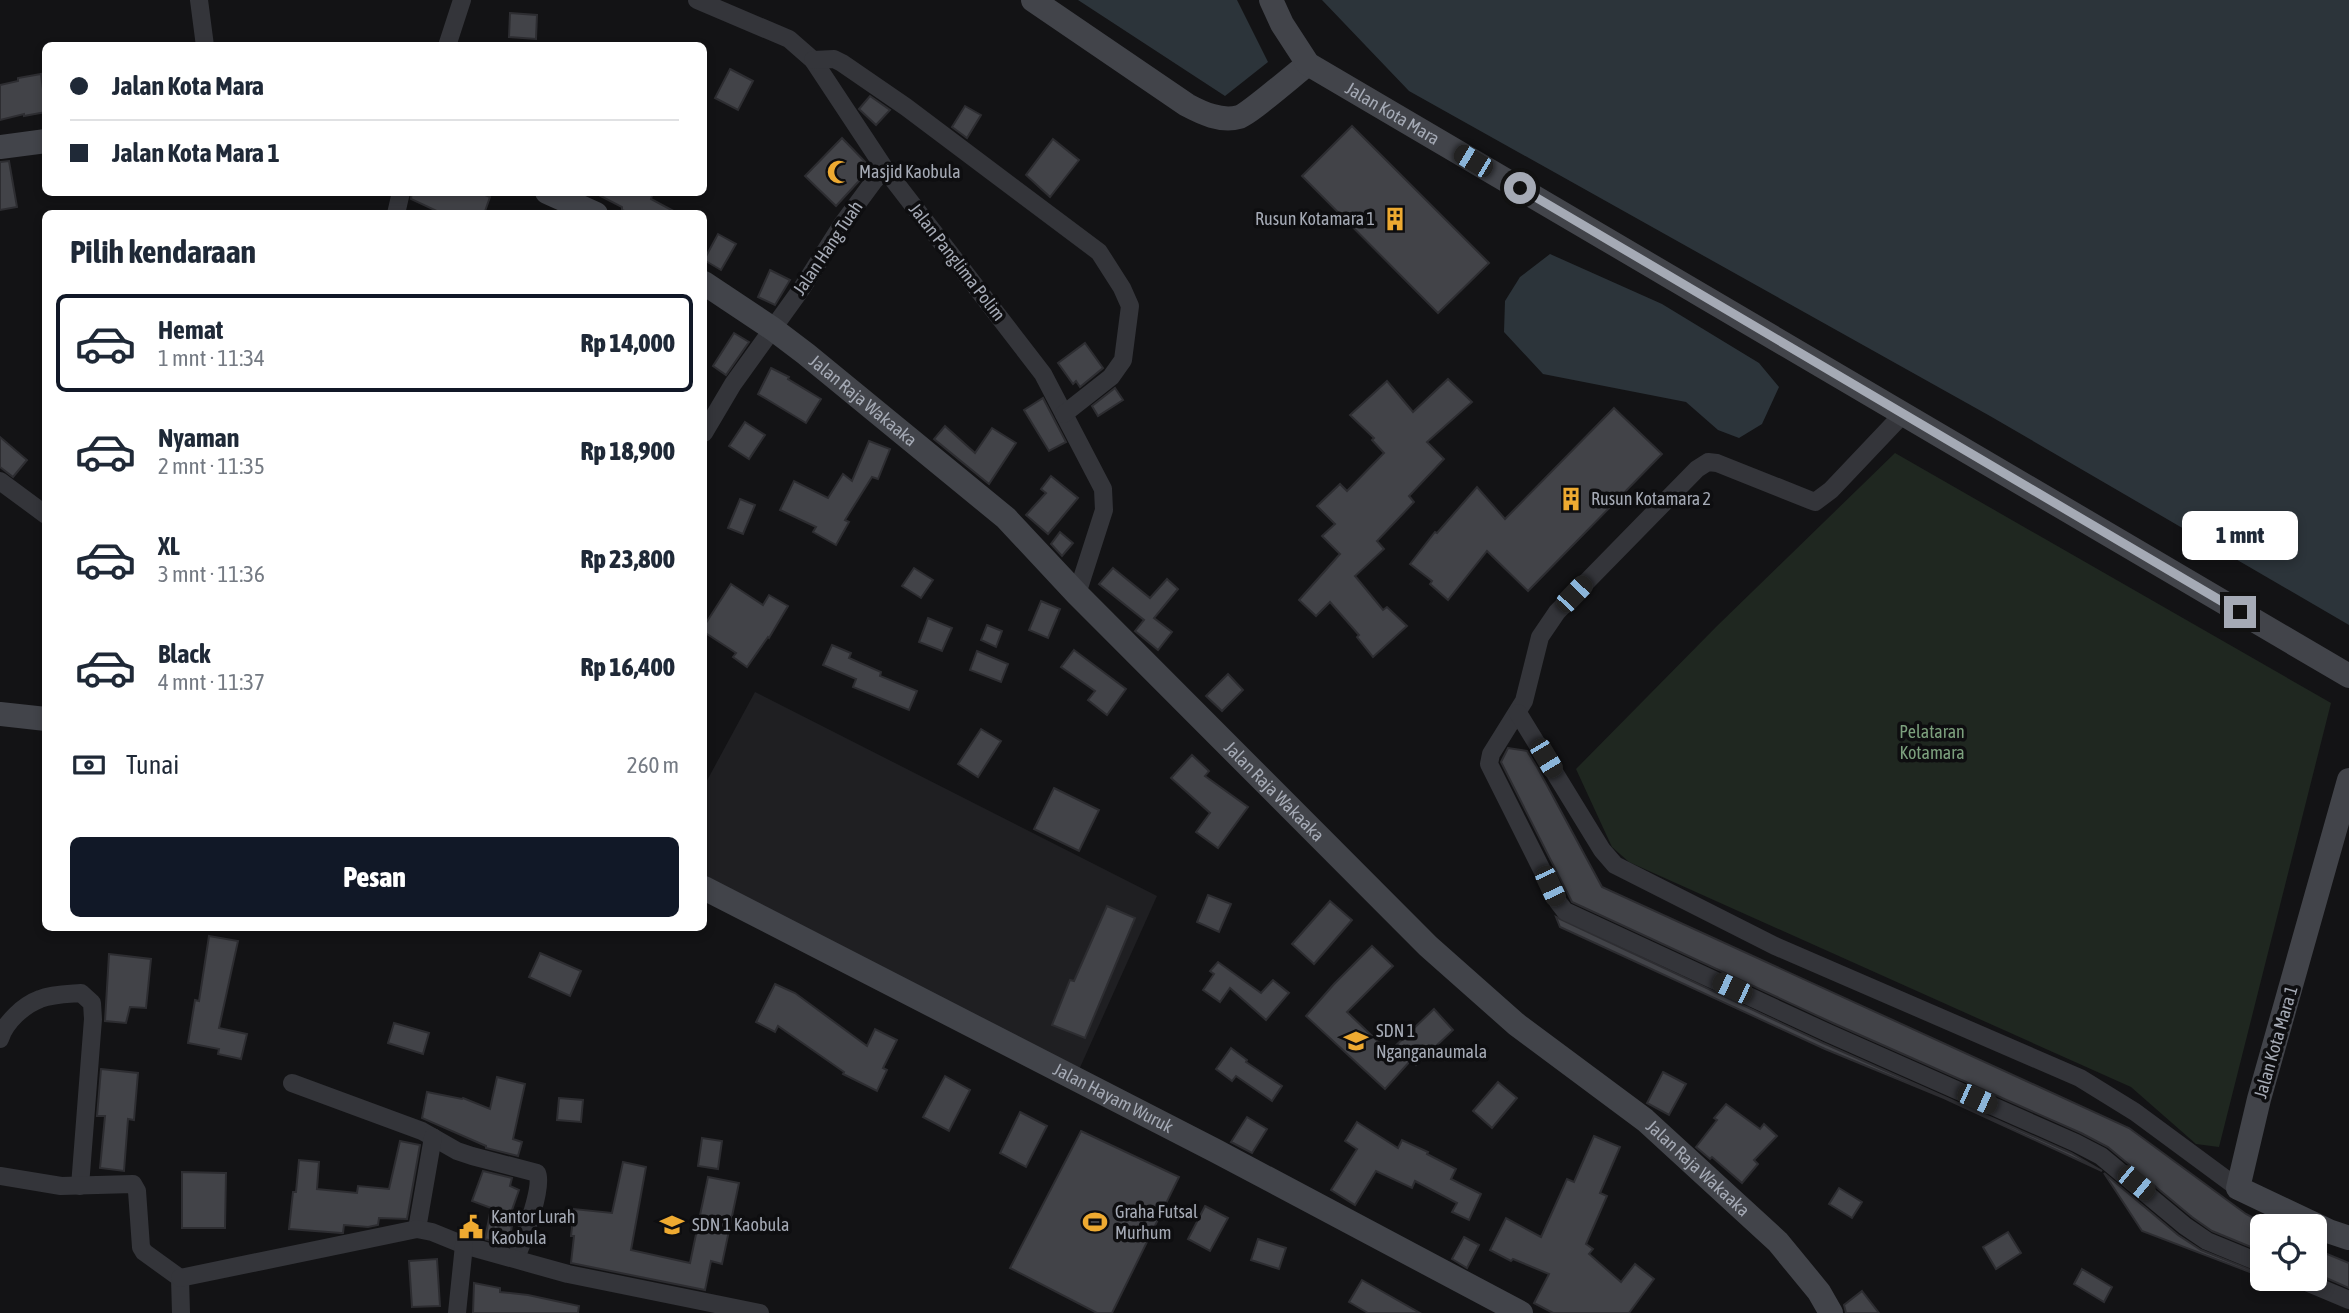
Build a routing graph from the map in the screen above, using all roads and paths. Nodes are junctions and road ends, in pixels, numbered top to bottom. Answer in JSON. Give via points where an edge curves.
{"nodes":[{"id":1,"x":199,"y":0,"type":"edge"},
{"id":2,"x":462,"y":0,"type":"edge"},
{"id":3,"x":697,"y":0,"type":"edge"},
{"id":4,"x":1033,"y":0,"type":"edge"},
{"id":5,"x":1271,"y":0,"type":"edge"},
{"id":6,"x":204,"y":42,"type":"edge"},
{"id":7,"x":448,"y":42,"type":"edge"},
{"id":8,"x":813,"y":60,"type":"junction"},
{"id":9,"x":1308,"y":64,"type":"junction"},
{"id":10,"x":42,"y":142,"type":"edge"},
{"id":11,"x":0,"y":147,"type":"edge"},
{"id":12,"x":886,"y":169,"type":"junction"},
{"id":13,"x":556,"y":196,"type":"edge"},
{"id":14,"x":587,"y":210,"type":"edge"},
{"id":15,"x":707,"y":285,"type":"edge"},
{"id":16,"x":773,"y":329,"type":"junction"},
{"id":17,"x":1904,"y":413,"type":"junction"},
{"id":18,"x":1064,"y":414,"type":"junction"},
{"id":19,"x":707,"y":428,"type":"edge"},
{"id":20,"x":0,"y":481,"type":"edge"},
{"id":21,"x":42,"y":512,"type":"edge"},
{"id":22,"x":1077,"y":594,"type":"junction"},
{"id":23,"x":2349,"y":676,"type":"edge"},
{"id":24,"x":1518,"y":713,"type":"junction"},
{"id":25,"x":0,"y":714,"type":"edge"},
{"id":26,"x":42,"y":719,"type":"edge"},
{"id":27,"x":2349,"y":780,"type":"edge"},
{"id":28,"x":707,"y":890,"type":"edge"},
{"id":29,"x":0,"y":1039,"type":"edge"},
{"id":30,"x":292,"y":1083,"type":"dead end"},
{"id":31,"x":433,"y":1137,"type":"junction"},
{"id":32,"x":0,"y":1176,"type":"edge"},
{"id":33,"x":80,"y":1186,"type":"junction"},
{"id":34,"x":2238,"y":1188,"type":"junction"},
{"id":35,"x":417,"y":1229,"type":"junction"},
{"id":36,"x":2349,"y":1238,"type":"edge"},
{"id":37,"x":464,"y":1245,"type":"junction"},
{"id":38,"x":516,"y":1258,"type":"junction"},
{"id":39,"x":2250,"y":1259,"type":"edge"},
{"id":40,"x":180,"y":1278,"type":"junction"},
{"id":41,"x":2327,"y":1291,"type":"edge"},
{"id":42,"x":2349,"y":1300,"type":"edge"},
{"id":43,"x":697,"y":1307,"type":"edge"},
{"id":44,"x":181,"y":1313,"type":"edge"},
{"id":45,"x":457,"y":1313,"type":"edge"},
{"id":46,"x":760,"y":1313,"type":"edge"},
{"id":47,"x":1521,"y":1313,"type":"edge"},
{"id":48,"x":1831,"y":1313,"type":"edge"}],
"edges":[{"from":1,"to":6,"type":"street"},
{"from":2,"to":7,"type":"street"},
{"from":3,"to":8,"type":"street","name":"Jalan Panglima Polim","via":[[789,39]]},
{"from":4,"to":9,"type":"street","via":[[1206,114],[1240,117]]},
{"from":5,"to":9,"type":"street","name":"Jalan Kota Mara"},
{"from":8,"to":12,"type":"street","name":"Jalan Panglima Polim"},
{"from":8,"to":18,"type":"street","via":[[842,63],[1099,252],[1130,306],[1123,360],[1111,377]]},
{"from":9,"to":17,"type":"street","name":"Jalan Kota Mara"},
{"from":10,"to":11,"type":"street"},
{"from":12,"to":16,"type":"street","name":"Jalan Hang Tuah","via":[[843,223]]},
{"from":12,"to":18,"type":"street","name":"Jalan Panglima Polim","via":[[1043,374]]},
{"from":13,"to":14,"type":"street"},
{"from":15,"to":16,"type":"street","name":"Jalan Raja Wakaaka"},
{"from":16,"to":19,"type":"street","name":"Jalan Hang Tuah"},
{"from":16,"to":22,"type":"street","name":"Jalan Raja Wakaaka","via":[[1006,519]]},
{"from":17,"to":23,"type":"street"},
{"from":17,"to":24,"type":"street","via":[[1815,502],[1717,463],[1708,462],[1697,469],[1557,612],[1540,637]]},
{"from":18,"to":22,"type":"street","name":"Jalan Panglima Polim","via":[[1103,489],[1104,510]]},
{"from":20,"to":21,"type":"street"},
{"from":22,"to":48,"type":"street","name":"Jalan Raja Wakaaka","via":[[1428,946],[1517,1024],[1645,1120],[1778,1242]]},
{"from":24,"to":34,"type":"street","via":[[1615,865],[1775,946],[2080,1078],[2135,1112]]},
{"from":24,"to":39,"type":"street","via":[[1489,764],[1566,911],[2076,1143],[2101,1156],[2207,1241]]},
{"from":25,"to":26,"type":"street"},
{"from":27,"to":34,"type":"street","name":"Jalan Kota Mara 1"},
{"from":28,"to":47,"type":"street","name":"Jalan Hayam Wuruk"},
{"from":29,"to":33,"type":"street","via":[[19,1012],[40,999],[81,993],[92,1003]]},
{"from":30,"to":31,"type":"street"},
{"from":31,"to":35,"type":"street"},
{"from":31,"to":38,"type":"street","via":[[472,1156],[537,1173],[540,1179]]},
{"from":32,"to":33,"type":"street"},
{"from":33,"to":40,"type":"street","via":[[130,1182],[135,1186],[142,1249]]},
{"from":34,"to":36,"type":"street"},
{"from":35,"to":37,"type":"street"},
{"from":35,"to":40,"type":"street"},
{"from":37,"to":38,"type":"street"},
{"from":37,"to":45,"type":"street"},
{"from":38,"to":43,"type":"street"},
{"from":40,"to":44,"type":"street"},
{"from":41,"to":42,"type":"street"},
{"from":43,"to":46,"type":"street"}]}
